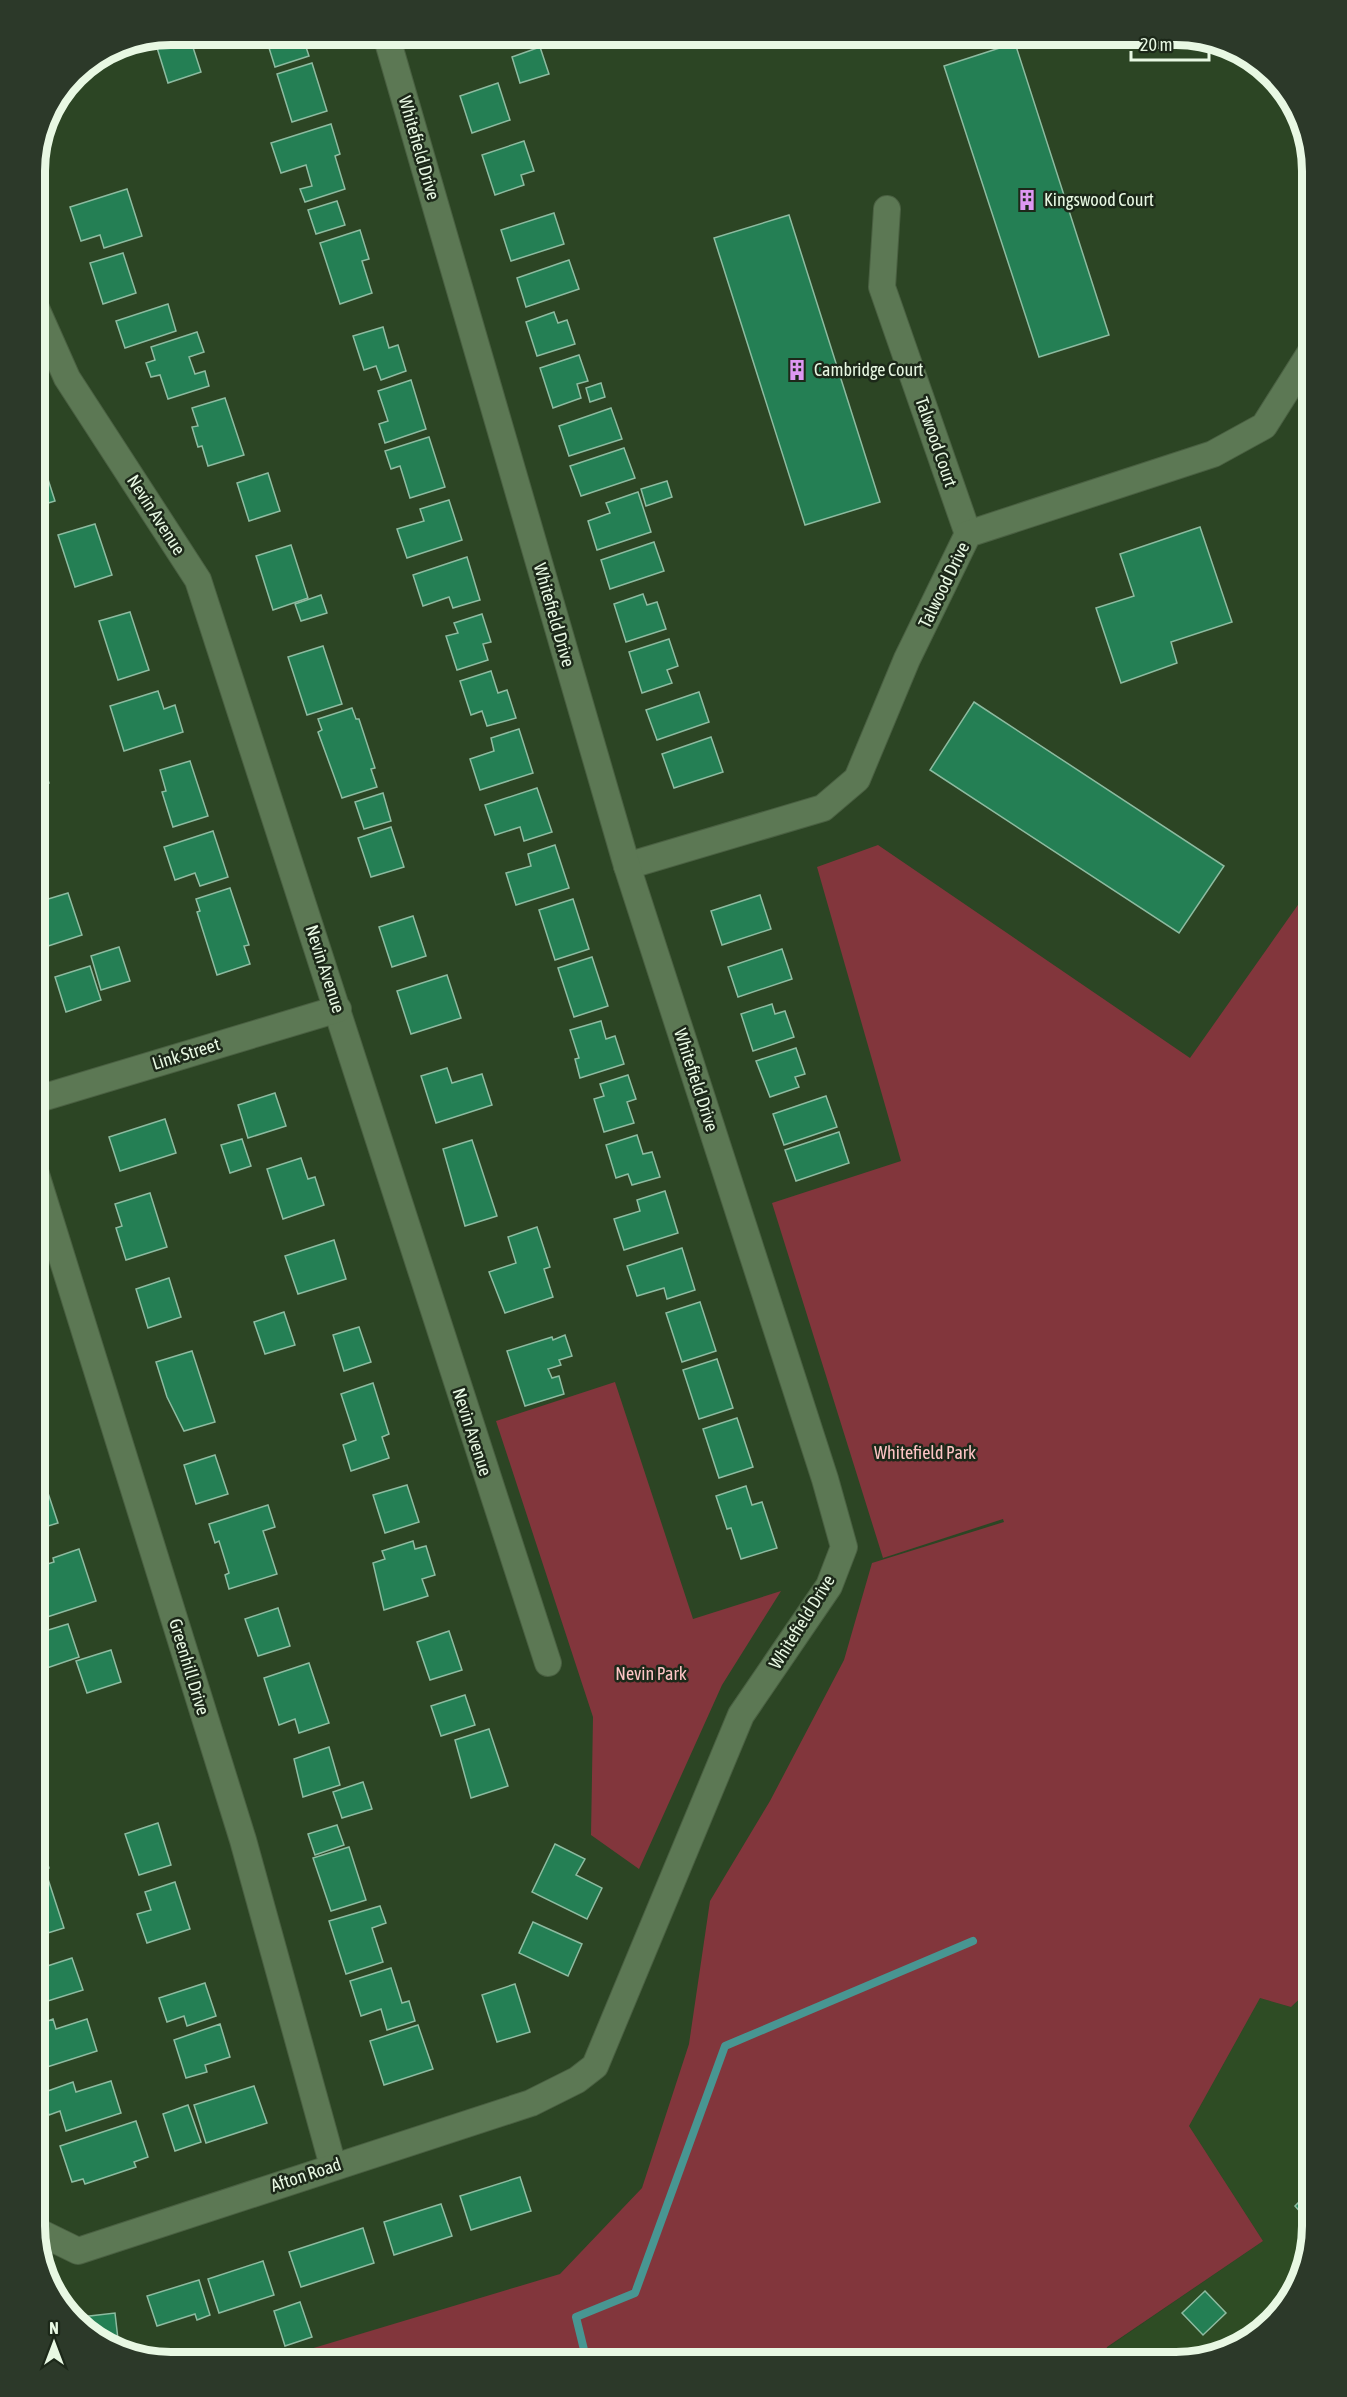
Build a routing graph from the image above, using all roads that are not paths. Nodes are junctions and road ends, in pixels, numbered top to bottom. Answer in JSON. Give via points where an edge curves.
{"nodes":[{"id":1,"x":389,"y":45,"type":"edge"},
{"id":2,"x":887,"y":209,"type":"dead end"},
{"id":3,"x":45,"y":328,"type":"edge"},
{"id":4,"x":1302,"y":366,"type":"edge"},
{"id":5,"x":969,"y":534,"type":"junction"},
{"id":6,"x":627,"y":866,"type":"junction"},
{"id":7,"x":338,"y":1009,"type":"junction"},
{"id":8,"x":45,"y":1097,"type":"edge"},
{"id":9,"x":45,"y":1203,"type":"edge"},
{"id":10,"x":548,"y":1663,"type":"dead end"},
{"id":11,"x":577,"y":2080,"type":"joint"},
{"id":12,"x":333,"y":2166,"type":"junction"},
{"id":13,"x":45,"y":2235,"type":"edge"}],
"edges":[{"from":1,"to":6,"type":"street","name":"Whitefield Drive"},
{"from":2,"to":5,"type":"street","name":"Talwood Court","via":[[882,287]]},
{"from":3,"to":7,"type":"street","name":"Nevin Avenue","via":[[68,378],[198,580]]},
{"from":4,"to":5,"type":"street","name":"Talwood Drive","via":[[1264,426],[1213,454]]},
{"from":5,"to":6,"type":"street","name":"Talwood Drive","via":[[907,659],[857,779],[823,808]]},
{"from":6,"to":11,"type":"street","name":"Whitefield Drive","via":[[844,1547],[829,1586],[741,1715],[595,2066]]},
{"from":7,"to":8,"type":"street","name":"Link Street"},
{"from":7,"to":10,"type":"street","name":"Nevin Avenue"},
{"from":9,"to":12,"type":"street","name":"Greenhill Drive","via":[[243,1840]]},
{"from":11,"to":12,"type":"street","name":"Afton Road","via":[[531,2103]]},
{"from":12,"to":13,"type":"street","name":"Afton Road","via":[[78,2251]]}]}
